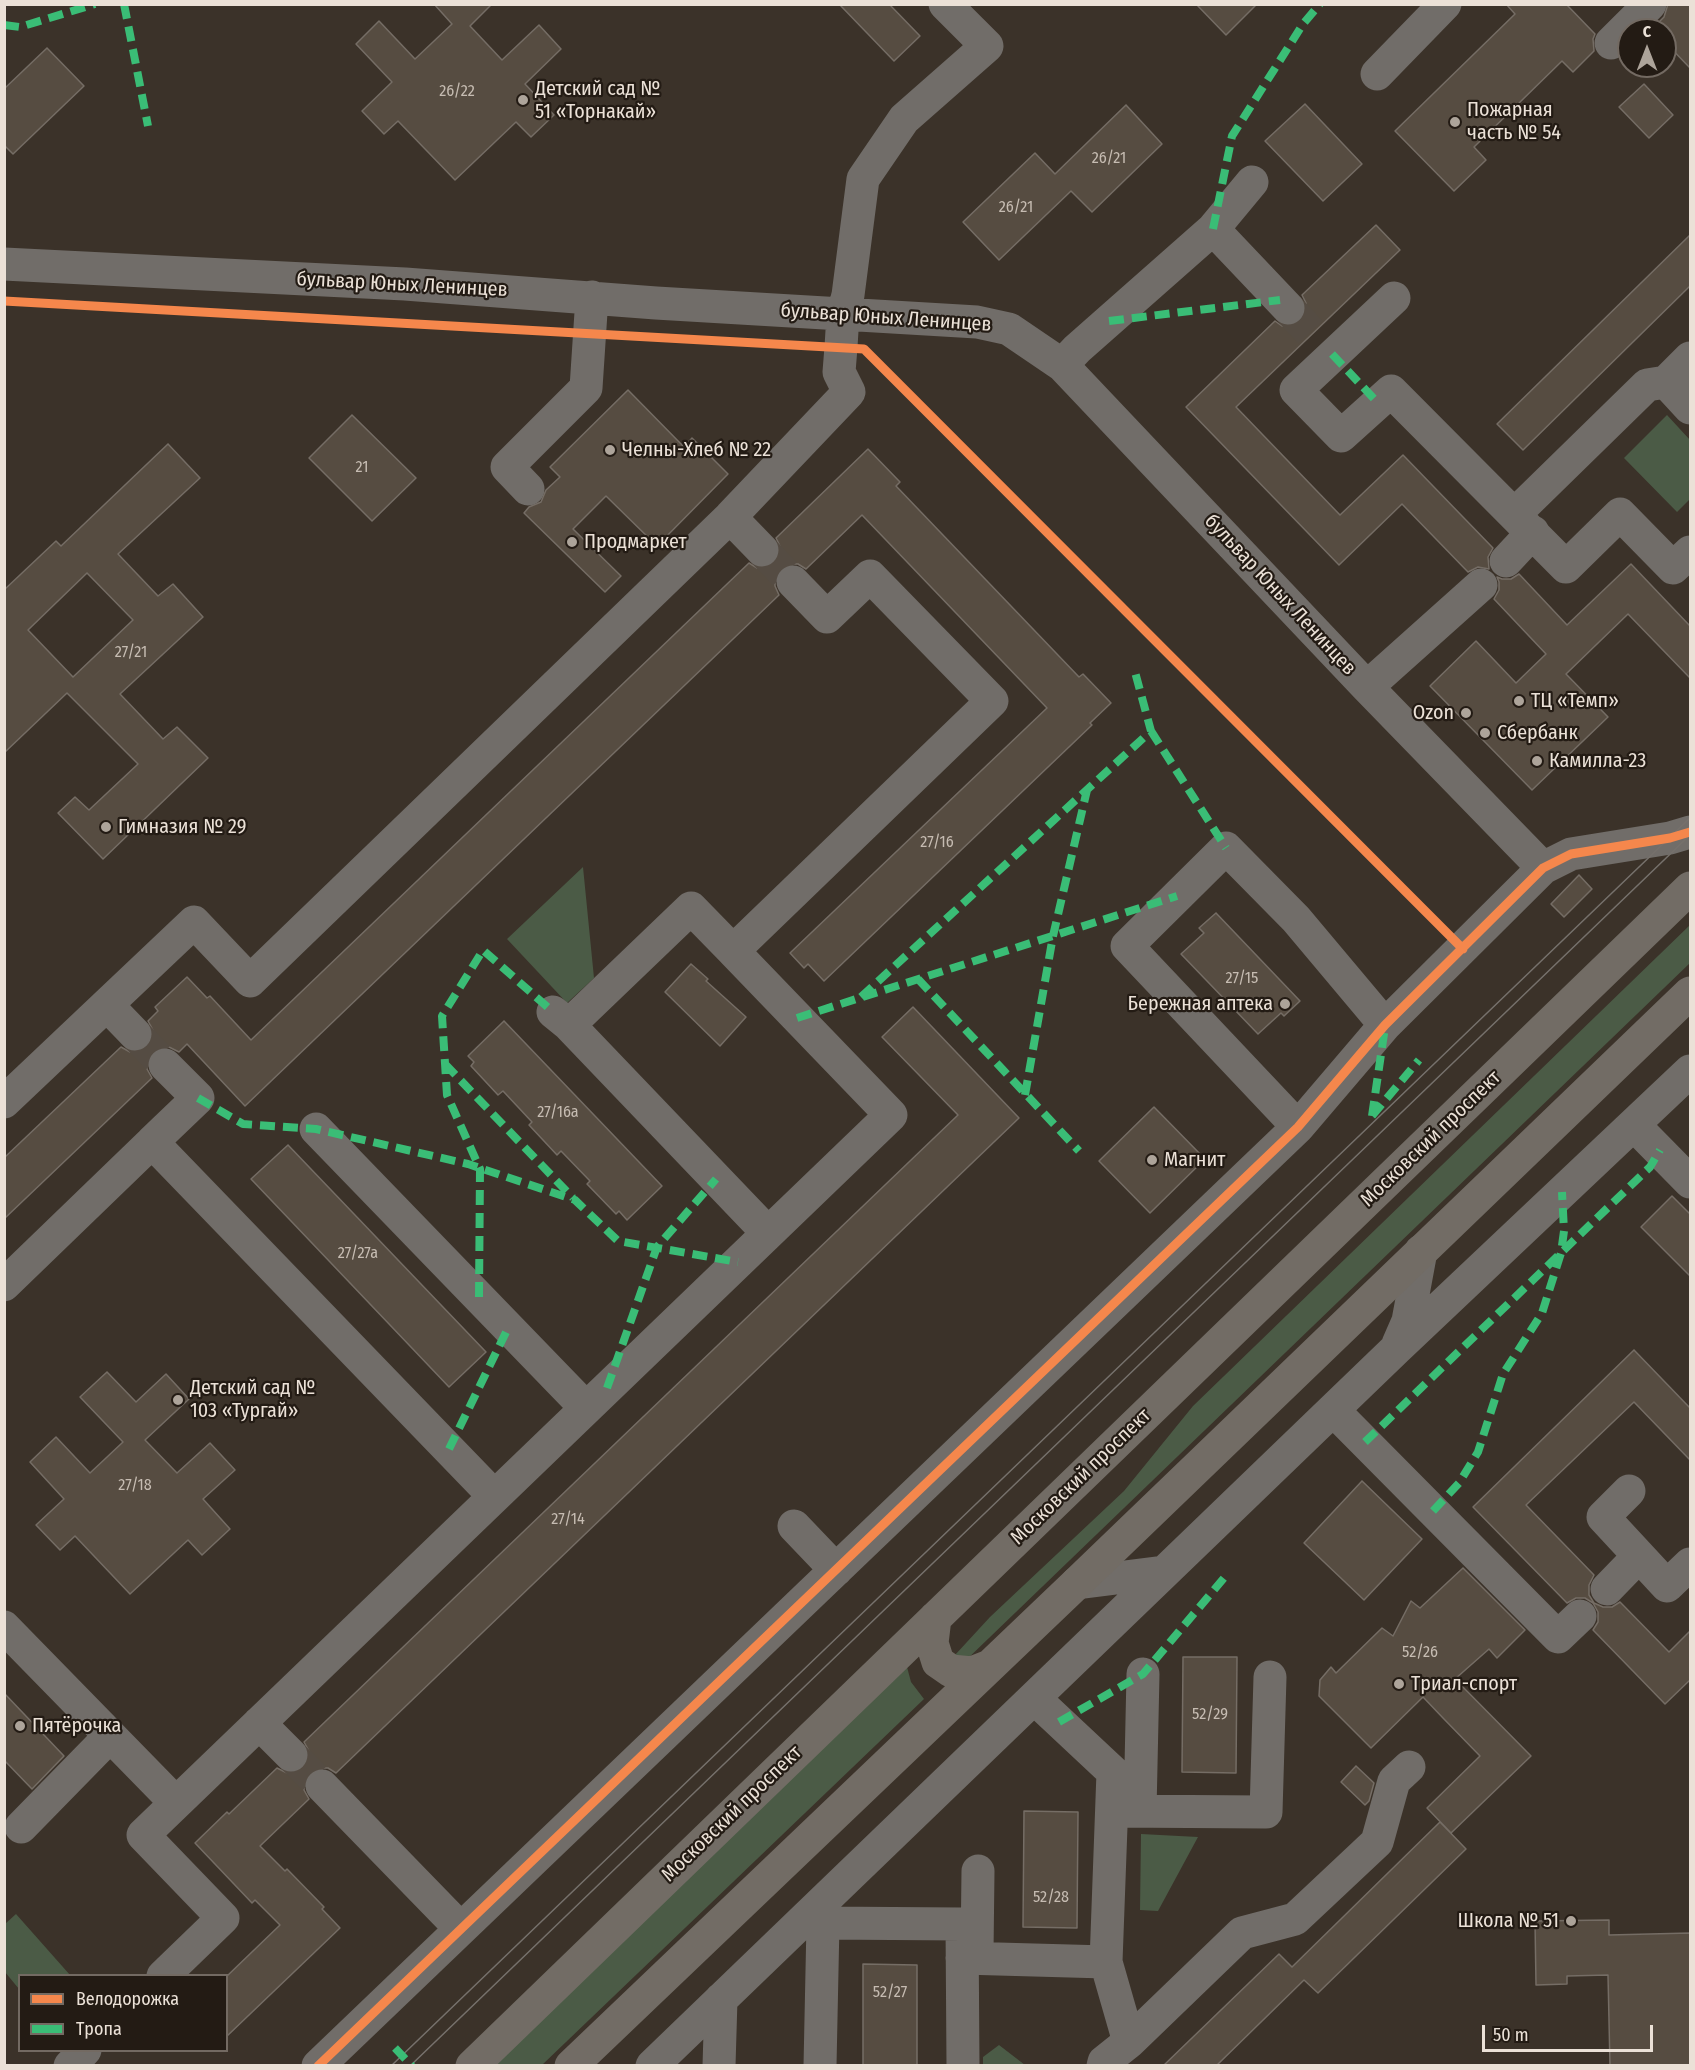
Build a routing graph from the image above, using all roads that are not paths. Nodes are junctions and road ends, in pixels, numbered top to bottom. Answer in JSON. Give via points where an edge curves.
{"nodes":[{"id":1,"x":945,"y":4,"type":"edge"},
{"id":2,"x":1445,"y":4,"type":"edge"},
{"id":3,"x":1650,"y":4,"type":"edge"},
{"id":4,"x":1611,"y":43,"type":"dead end"},
{"id":5,"x":1377,"y":74,"type":"dead end"},
{"id":6,"x":1252,"y":182,"type":"dead end"},
{"id":7,"x":1213,"y":229,"type":"junction"},
{"id":8,"x":4,"y":264,"type":"edge"},
{"id":9,"x":592,"y":297,"type":"junction"},
{"id":10,"x":1394,"y":298,"type":"dead end"},
{"id":11,"x":1288,"y":308,"type":"tunnel mouth"},
{"id":12,"x":843,"y":314,"type":"junction"},
{"id":13,"x":1690,"y":358,"type":"edge"},
{"id":14,"x":1062,"y":365,"type":"junction"},
{"id":15,"x":1666,"y":382,"type":"junction"},
{"id":16,"x":1690,"y":408,"type":"edge"},
{"id":17,"x":528,"y":489,"type":"dead end"},
{"id":18,"x":730,"y":517,"type":"junction"},
{"id":19,"x":1524,"y":523,"type":"junction"},
{"id":20,"x":762,"y":550,"type":"tunnel mouth"},
{"id":21,"x":1690,"y":552,"type":"edge"},
{"id":22,"x":1506,"y":561,"type":"dead end"},
{"id":23,"x":792,"y":582,"type":"tunnel mouth"},
{"id":24,"x":1480,"y":585,"type":"dead end"},
{"id":25,"x":1367,"y":687,"type":"junction"},
{"id":26,"x":1690,"y":832,"type":"edge"},
{"id":27,"x":1543,"y":868,"type":"junction"},
{"id":28,"x":1690,"y":888,"type":"edge"},
{"id":29,"x":733,"y":951,"type":"junction"},
{"id":30,"x":1690,"y":993,"type":"edge"},
{"id":31,"x":107,"y":1005,"type":"junction"},
{"id":32,"x":1385,"y":1025,"type":"junction"},
{"id":33,"x":135,"y":1034,"type":"tunnel mouth"},
{"id":34,"x":165,"y":1065,"type":"tunnel mouth"},
{"id":35,"x":1690,"y":1071,"type":"edge"},
{"id":36,"x":4,"y":1102,"type":"edge"},
{"id":37,"x":1634,"y":1125,"type":"junction"},
{"id":38,"x":1298,"y":1127,"type":"junction"},
{"id":39,"x":316,"y":1128,"type":"dead end"},
{"id":40,"x":152,"y":1142,"type":"junction"},
{"id":41,"x":1690,"y":1182,"type":"edge"},
{"id":42,"x":768,"y":1233,"type":"junction"},
{"id":43,"x":1421,"y":1251,"type":"junction"},
{"id":44,"x":4,"y":1285,"type":"edge"},
{"id":45,"x":1396,"y":1349,"type":"junction"},
{"id":46,"x":586,"y":1408,"type":"junction"},
{"id":47,"x":1333,"y":1410,"type":"junction"},
{"id":48,"x":1629,"y":1491,"type":"dead end"},
{"id":49,"x":494,"y":1496,"type":"junction"},
{"id":50,"x":794,"y":1527,"type":"dead end"},
{"id":51,"x":1639,"y":1556,"type":"junction"},
{"id":52,"x":1690,"y":1564,"type":"edge"},
{"id":53,"x":836,"y":1570,"type":"junction"},
{"id":54,"x":1164,"y":1572,"type":"junction"},
{"id":55,"x":1077,"y":1583,"type":"junction"},
{"id":56,"x":1607,"y":1589,"type":"dead end"},
{"id":57,"x":1580,"y":1616,"type":"dead end"},
{"id":58,"x":935,"y":1618,"type":"junction"},
{"id":59,"x":4,"y":1627,"type":"edge"},
{"id":60,"x":990,"y":1666,"type":"junction"},
{"id":61,"x":1143,"y":1674,"type":"dead end"},
{"id":62,"x":1270,"y":1677,"type":"dead end"},
{"id":63,"x":1034,"y":1698,"type":"junction"},
{"id":64,"x":259,"y":1723,"type":"junction"},
{"id":65,"x":110,"y":1736,"type":"junction"},
{"id":66,"x":291,"y":1755,"type":"tunnel mouth"},
{"id":67,"x":1409,"y":1767,"type":"dead end"},
{"id":68,"x":322,"y":1786,"type":"tunnel mouth"},
{"id":69,"x":176,"y":1803,"type":"junction"},
{"id":70,"x":1126,"y":1811,"type":"junction"},
{"id":71,"x":21,"y":1827,"type":"dead end"},
{"id":72,"x":978,"y":1871,"type":"dead end"},
{"id":73,"x":814,"y":1920,"type":"junction"},
{"id":74,"x":461,"y":1929,"type":"junction"},
{"id":75,"x":970,"y":1958,"type":"junction"},
{"id":76,"x":1106,"y":1962,"type":"junction"},
{"id":77,"x":165,"y":1974,"type":"edge"},
{"id":78,"x":721,"y":1999,"type":"junction"},
{"id":79,"x":1129,"y":2042,"type":"junction"},
{"id":80,"x":84,"y":2052,"type":"edge"},
{"id":81,"x":70,"y":2066,"type":"edge"},
{"id":82,"x":318,"y":2066,"type":"edge"},
{"id":83,"x":472,"y":2066,"type":"edge"},
{"id":84,"x":571,"y":2066,"type":"edge"},
{"id":85,"x":652,"y":2066,"type":"edge"},
{"id":86,"x":719,"y":2066,"type":"edge"},
{"id":87,"x":820,"y":2066,"type":"edge"},
{"id":88,"x":963,"y":2066,"type":"edge"},
{"id":89,"x":1103,"y":2066,"type":"edge"}],
"edges":[{"from":1,"to":12,"type":"street","via":[[987,46],[904,119],[863,179]]},
{"from":2,"to":5,"type":"street"},
{"from":3,"to":4,"type":"street"},
{"from":6,"to":7,"type":"street"},
{"from":7,"to":11,"type":"street"},
{"from":7,"to":14,"type":"street"},
{"from":8,"to":9,"type":"street","name":"бульвар Юных Ленинцев"},
{"from":9,"to":12,"type":"street","name":"бульвар Юных Ленинцев"},
{"from":9,"to":17,"type":"street","via":[[586,388],[507,467]]},
{"from":10,"to":19,"type":"street","via":[[1322,344],[1296,390],[1341,436],[1391,391]]},
{"from":12,"to":14,"type":"street","name":"бульвар Юных Ленинцев","via":[[977,322],[1009,329]]},
{"from":12,"to":18,"type":"street","via":[[839,372],[849,392]]},
{"from":13,"to":15,"type":"street"},
{"from":14,"to":25,"type":"street","name":"бульвар Юных Ленинцев"},
{"from":15,"to":16,"type":"street"},
{"from":15,"to":19,"type":"street","via":[[1647,385]]},
{"from":18,"to":20,"type":"street"},
{"from":18,"to":31,"type":"street","via":[[250,981],[194,922]]},
{"from":19,"to":21,"type":"street","via":[[1566,567],[1620,514],[1673,568]]},
{"from":19,"to":22,"type":"street"},
{"from":23,"to":29,"type":"street","via":[[827,617],[870,576],[992,701]]},
{"from":24,"to":25,"type":"street"},
{"from":25,"to":27,"type":"street","name":"бульвар Юных Ленинцев"},
{"from":26,"to":27,"type":"street","via":[[1571,854]]},
{"from":27,"to":32,"type":"street"},
{"from":28,"to":58,"type":"main road","name":"Московский проспект"},
{"from":29,"to":42,"type":"street","via":[[891,1115]]},
{"from":29,"to":42,"type":"street","via":[[691,908],[561,1018]]},
{"from":30,"to":43,"type":"main road"},
{"from":31,"to":33,"type":"street"},
{"from":31,"to":36,"type":"street"},
{"from":32,"to":38,"type":"street"},
{"from":32,"to":38,"type":"street","via":[[1296,919],[1226,848],[1127,946]]},
{"from":34,"to":40,"type":"street","via":[[198,1098]]},
{"from":35,"to":37,"type":"street"},
{"from":37,"to":41,"type":"street"},
{"from":37,"to":45,"type":"street"},
{"from":38,"to":53,"type":"street"},
{"from":39,"to":46,"type":"street"},
{"from":40,"to":44,"type":"street"},
{"from":40,"to":49,"type":"street"},
{"from":42,"to":46,"type":"street"},
{"from":43,"to":45,"type":"street","via":[[1408,1321]]},
{"from":43,"to":55,"type":"main road"},
{"from":45,"to":47,"type":"street"},
{"from":46,"to":49,"type":"street"},
{"from":47,"to":54,"type":"street"},
{"from":47,"to":57,"type":"street","via":[[1558,1637]]},
{"from":48,"to":51,"type":"street","via":[[1603,1516]]},
{"from":49,"to":64,"type":"street"},
{"from":50,"to":53,"type":"street"},
{"from":51,"to":52,"type":"street","via":[[1667,1586]]},
{"from":51,"to":56,"type":"street"},
{"from":53,"to":74,"type":"street"},
{"from":54,"to":55,"type":"street"},
{"from":54,"to":63,"type":"street"},
{"from":55,"to":60,"type":"main road"},
{"from":58,"to":60,"type":"main road","via":[[932,1643],[938,1662],[951,1671],[972,1672]]},
{"from":58,"to":83,"type":"main road","name":"Московский проспект"},
{"from":59,"to":65,"type":"street"},
{"from":60,"to":84,"type":"main road"},
{"from":61,"to":70,"type":"street"},
{"from":62,"to":70,"type":"street","via":[[1266,1812]]},
{"from":63,"to":70,"type":"street","via":[[1113,1772]]},
{"from":63,"to":73,"type":"street"},
{"from":64,"to":66,"type":"street"},
{"from":64,"to":69,"type":"street"},
{"from":65,"to":69,"type":"street"},
{"from":65,"to":71,"type":"street"},
{"from":67,"to":79,"type":"street","via":[[1394,1781],[1377,1842],[1295,1919],[1242,1933]]},
{"from":68,"to":74,"type":"street"},
{"from":69,"to":77,"type":"street","via":[[143,1835],[223,1918]]},
{"from":70,"to":76,"type":"street"},
{"from":72,"to":75,"type":"street"},
{"from":73,"to":75,"type":"street","via":[[962,1924]]},
{"from":73,"to":78,"type":"street"},
{"from":73,"to":87,"type":"street"},
{"from":74,"to":82,"type":"street"},
{"from":75,"to":76,"type":"street"},
{"from":75,"to":88,"type":"street"},
{"from":76,"to":79,"type":"street"},
{"from":78,"to":85,"type":"street"},
{"from":78,"to":86,"type":"street"},
{"from":79,"to":89,"type":"street"},
{"from":80,"to":81,"type":"street"}]}
